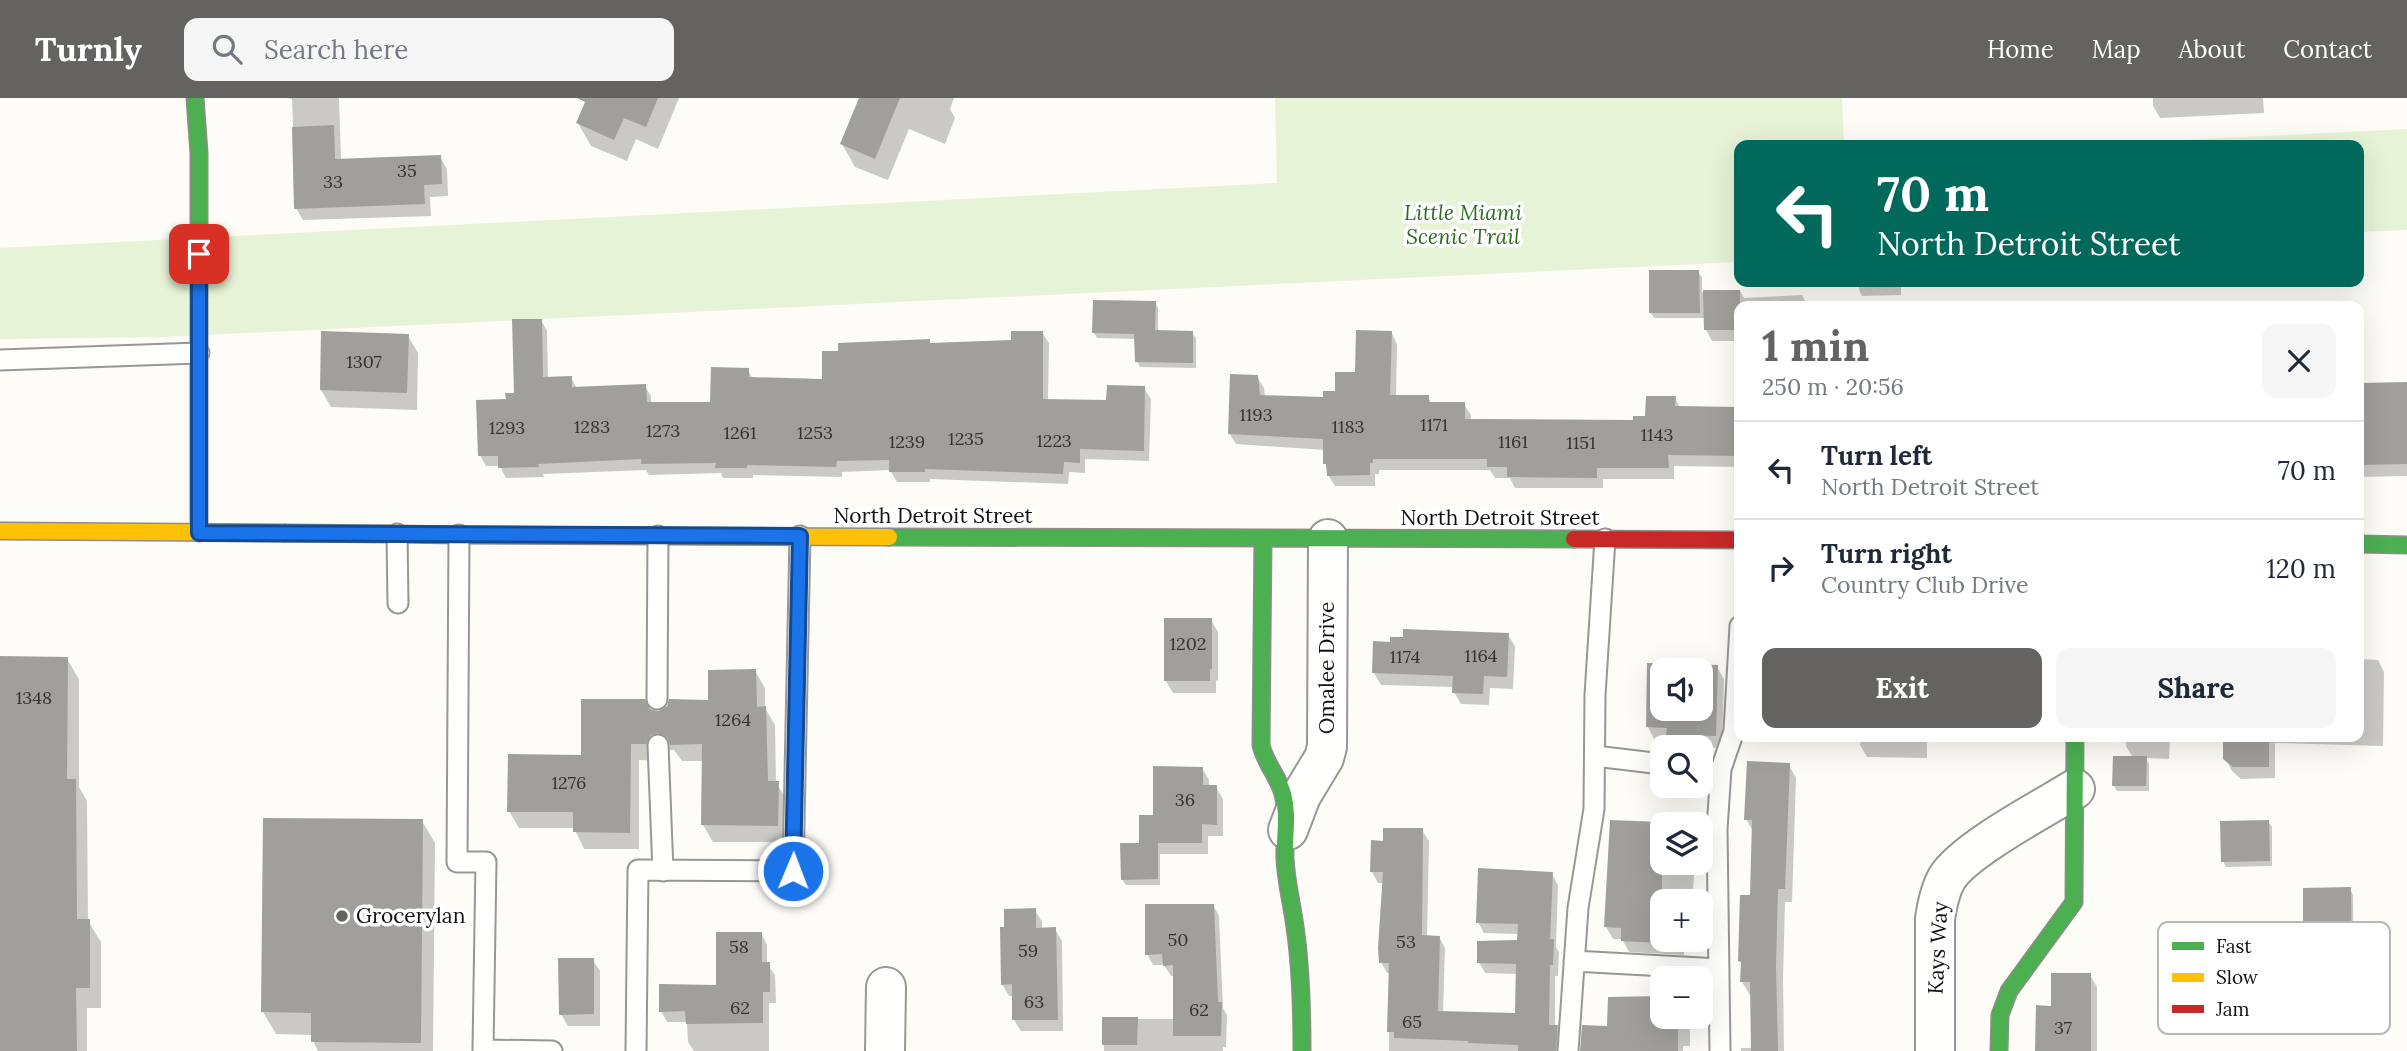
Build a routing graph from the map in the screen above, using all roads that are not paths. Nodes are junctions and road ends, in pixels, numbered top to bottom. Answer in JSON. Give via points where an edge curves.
{"nodes":[{"id":1,"x":195,"y":98,"type":"edge"},
{"id":2,"x":199,"y":353,"type":"junction"},
{"id":3,"x":0,"y":360,"type":"edge"},
{"id":4,"x":0,"y":531,"type":"edge"},
{"id":5,"x":199,"y":533,"type":"junction"},
{"id":6,"x":397,"y":534,"type":"junction"},
{"id":7,"x":459,"y":535,"type":"junction"},
{"id":8,"x":658,"y":536,"type":"junction"},
{"id":9,"x":800,"y":536,"type":"junction"},
{"id":10,"x":1263,"y":538,"type":"junction"},
{"id":11,"x":1328,"y":539,"type":"junction"},
{"id":12,"x":1605,"y":539,"type":"junction"},
{"id":13,"x":1734,"y":540,"type":"edge"},
{"id":14,"x":2364,"y":544,"type":"edge"},
{"id":15,"x":2407,"y":545,"type":"edge"},
{"id":16,"x":398,"y":603,"type":"dead end"},
{"id":17,"x":657,"y":699,"type":"dead end"},
{"id":18,"x":1734,"y":731,"type":"edge"},
{"id":19,"x":2075,"y":742,"type":"edge"},
{"id":20,"x":658,"y":744,"type":"dead end"},
{"id":21,"x":1595,"y":756,"type":"junction"},
{"id":22,"x":1650,"y":763,"type":"edge"},
{"id":23,"x":1713,"y":768,"type":"edge"},
{"id":24,"x":1721,"y":769,"type":"junction"},
{"id":25,"x":2075,"y":789,"type":"junction"},
{"id":26,"x":1288,"y":830,"type":"junction"},
{"id":27,"x":663,"y":871,"type":"junction"},
{"id":28,"x":1574,"y":961,"type":"junction"},
{"id":29,"x":1719,"y":969,"type":"junction"},
{"id":30,"x":886,"y":987,"type":"dead end"},
{"id":31,"x":552,"y":1051,"type":"edge"},
{"id":32,"x":636,"y":1051,"type":"edge"},
{"id":33,"x":885,"y":1051,"type":"edge"},
{"id":34,"x":1301,"y":1051,"type":"edge"},
{"id":35,"x":1568,"y":1051,"type":"edge"},
{"id":36,"x":1720,"y":1051,"type":"edge"},
{"id":37,"x":1934,"y":1051,"type":"edge"},
{"id":38,"x":1999,"y":1051,"type":"edge"}],
"edges":[{"from":1,"to":2,"type":"main road"},
{"from":2,"to":3,"type":"lane"},
{"from":2,"to":5,"type":"main road"},
{"from":4,"to":5,"type":"main road","name":"North Detroit Street"},
{"from":5,"to":6,"type":"main road","name":"North Detroit Street"},
{"from":6,"to":7,"type":"main road","name":"North Detroit Street"},
{"from":6,"to":16,"type":"lane"},
{"from":7,"to":8,"type":"main road","name":"North Detroit Street"},
{"from":7,"to":31,"type":"lane","via":[[457,862],[486,862],[483,1050]]},
{"from":8,"to":9,"type":"main road","name":"North Detroit Street"},
{"from":8,"to":17,"type":"lane"},
{"from":9,"to":10,"type":"main road","name":"North Detroit Street"},
{"from":9,"to":27,"type":"lane","via":[[793,871]]},
{"from":10,"to":11,"type":"main road","name":"North Detroit Street"},
{"from":10,"to":26,"type":"main road","name":"Omalee Drive","via":[[1261,745],[1283,792]]},
{"from":11,"to":12,"type":"main road","name":"North Detroit Street"},
{"from":11,"to":26,"type":"street","name":"Omalee Drive","via":[[1327,747]]},
{"from":12,"to":13,"type":"main road","name":"North Detroit Street"},
{"from":12,"to":21,"type":"lane"},
{"from":14,"to":15,"type":"main road"},
{"from":18,"to":24,"type":"lane"},
{"from":19,"to":25,"type":"main road"},
{"from":20,"to":27,"type":"lane"},
{"from":21,"to":22,"type":"lane"},
{"from":21,"to":28,"type":"lane","via":[[1594,808]]},
{"from":23,"to":24,"type":"lane"},
{"from":24,"to":29,"type":"lane"},
{"from":25,"to":37,"type":"street","name":"Kays Way","via":[[1963,858],[1947,878],[1935,919]]},
{"from":25,"to":38,"type":"main road","via":[[2074,902],[2009,991],[2000,1015]]},
{"from":26,"to":34,"type":"main road","name":"Omalee Drive","via":[[1285,857],[1301,992]]},
{"from":27,"to":32,"type":"lane","via":[[638,870]]},
{"from":28,"to":29,"type":"lane"},
{"from":28,"to":35,"type":"lane"},
{"from":29,"to":36,"type":"lane"},
{"from":30,"to":33,"type":"street"}]}
